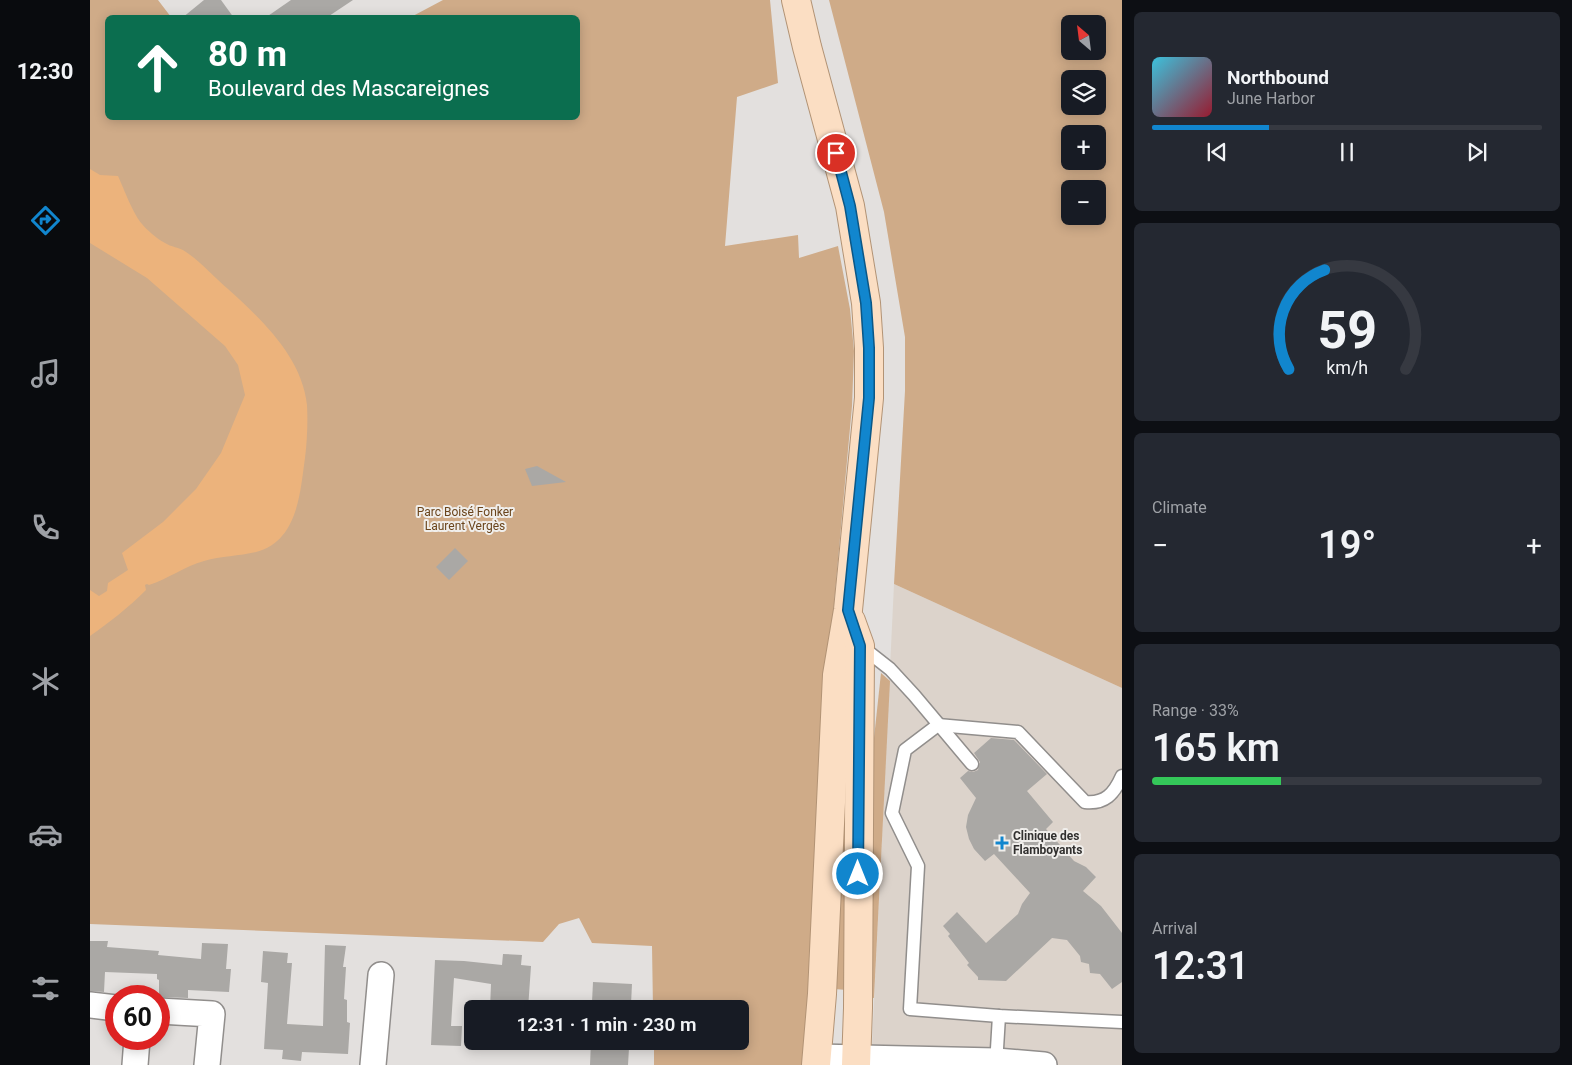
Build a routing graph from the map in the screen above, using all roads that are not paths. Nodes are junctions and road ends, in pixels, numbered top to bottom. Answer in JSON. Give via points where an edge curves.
{"nodes":[{"id":1,"x":796,"y":0,"type":"edge"},
{"id":2,"x":848,"y":610,"type":"junction"},
{"id":3,"x":860,"y":646,"type":"junction"},
{"id":4,"x":938,"y":725,"type":"junction"},
{"id":5,"x":972,"y":764,"type":"dead end"},
{"id":6,"x":1122,"y":776,"type":"edge"},
{"id":7,"x":381,"y":975,"type":"dead end"},
{"id":8,"x":90,"y":1005,"type":"edge"},
{"id":9,"x":105,"y":1007,"type":"edge"},
{"id":10,"x":170,"y":1012,"type":"edge"},
{"id":11,"x":999,"y":1016,"type":"junction"},
{"id":12,"x":1122,"y":1022,"type":"edge"},
{"id":13,"x":136,"y":1050,"type":"edge"},
{"id":14,"x":816,"y":1061,"type":"edge"},
{"id":15,"x":856,"y":1061,"type":"edge"},
{"id":16,"x":996,"y":1063,"type":"edge"},
{"id":17,"x":134,"y":1065,"type":"edge"},
{"id":18,"x":207,"y":1065,"type":"edge"},
{"id":19,"x":374,"y":1065,"type":"edge"},
{"id":20,"x":1044,"y":1065,"type":"edge"}],
"edges":[{"from":1,"to":2,"type":"main road","via":[[850,206],[866,303],[869,398]]},
{"from":2,"to":3,"type":"main road"},
{"from":2,"to":14,"type":"main road","via":[[837,675]]},
{"from":3,"to":4,"type":"lane","via":[[890,669]]},
{"from":3,"to":15,"type":"main road"},
{"from":4,"to":5,"type":"lane"},
{"from":4,"to":6,"type":"lane","via":[[1018,732],[1084,802],[1095,803],[1112,794]]},
{"from":4,"to":11,"type":"lane","via":[[905,750],[892,813],[918,866],[910,1009]]},
{"from":7,"to":19,"type":"street"},
{"from":8,"to":9,"type":"street"},
{"from":10,"to":18,"type":"street","via":[[212,1014]]},
{"from":11,"to":12,"type":"lane"},
{"from":11,"to":16,"type":"lane"},
{"from":13,"to":17,"type":"street"},
{"from":14,"to":15,"type":"street"},
{"from":15,"to":16,"type":"street"},
{"from":16,"to":20,"type":"street"}]}
